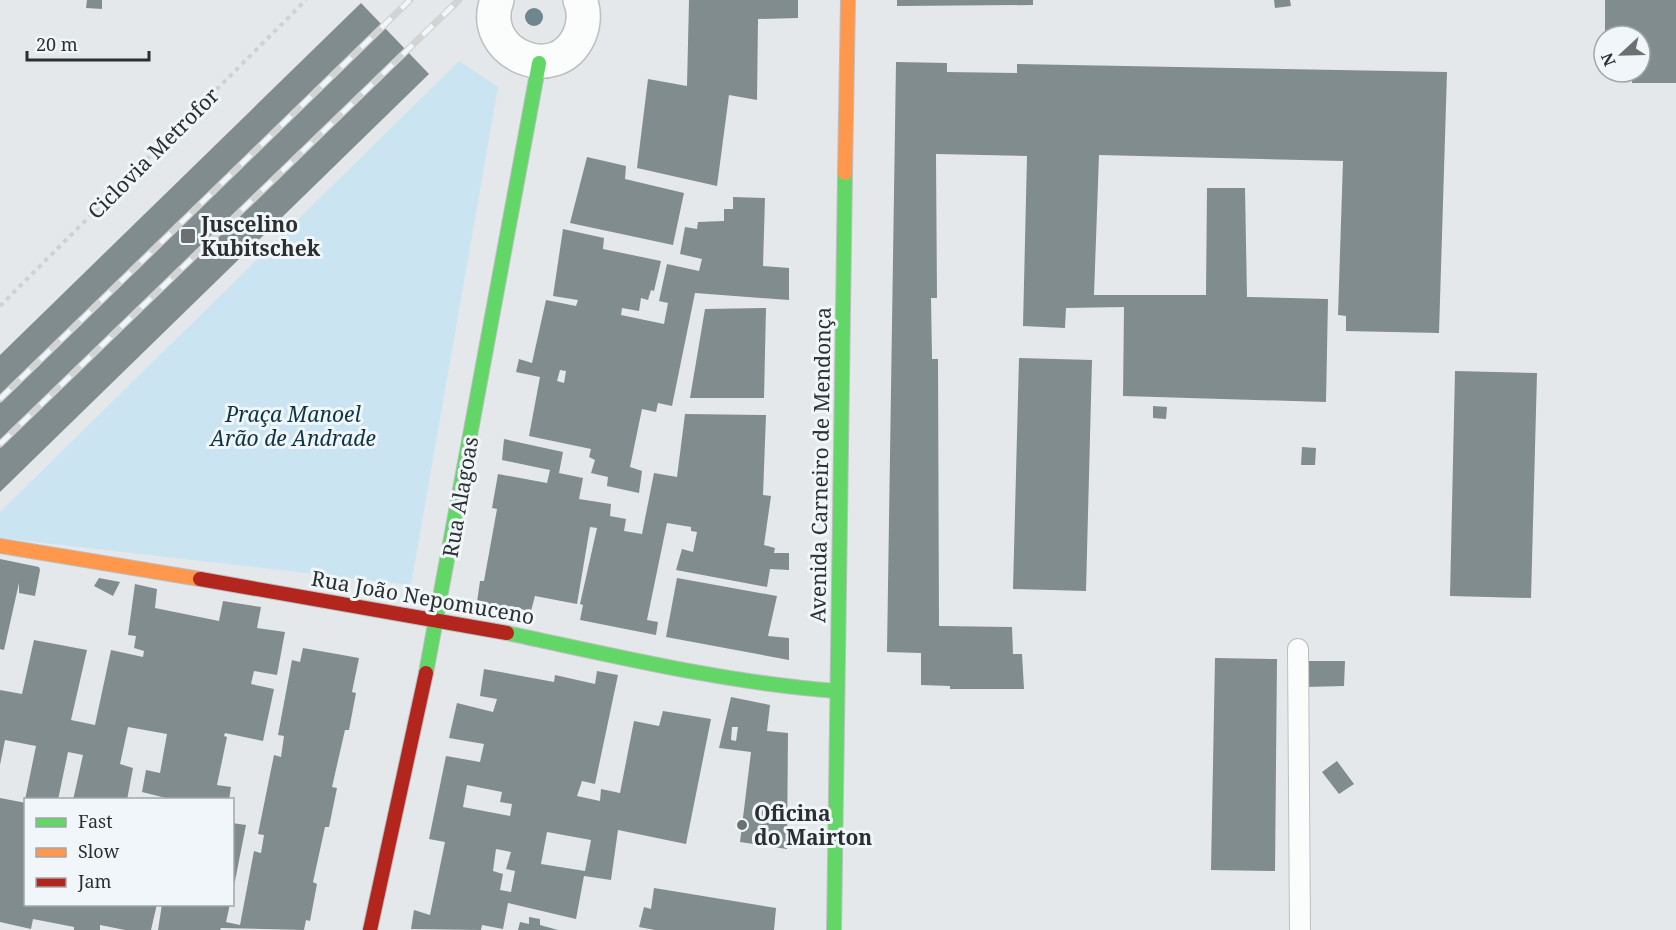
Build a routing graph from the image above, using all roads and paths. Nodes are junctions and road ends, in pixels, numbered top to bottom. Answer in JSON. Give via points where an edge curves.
{"nodes":[{"id":1,"x":306,"y":0,"type":"edge"},
{"id":2,"x":497,"y":0,"type":"edge"},
{"id":3,"x":580,"y":0,"type":"edge"},
{"id":4,"x":848,"y":0,"type":"edge"},
{"id":5,"x":539,"y":63,"type":"junction"},
{"id":6,"x":0,"y":306,"type":"edge"},
{"id":7,"x":0,"y":546,"type":"edge"},
{"id":8,"x":438,"y":619,"type":"junction"},
{"id":9,"x":1298,"y":649,"type":"dead end"},
{"id":10,"x":837,"y":691,"type":"junction"},
{"id":11,"x":370,"y":930,"type":"edge"},
{"id":12,"x":834,"y":930,"type":"edge"},
{"id":13,"x":1300,"y":930,"type":"edge"}],
"edges":[{"from":1,"to":6,"type":"path","name":"Ciclovia Metrofor"},
{"from":2,"to":5,"type":"street","via":[[494,28],[504,46],[520,58]]},
{"from":3,"to":5,"type":"street","via":[[583,27],[575,45],[559,58]]},
{"from":4,"to":10,"type":"street","name":"Avenida Carneiro de Mendonça"},
{"from":5,"to":8,"type":"street","name":"Rua Alagoas"},
{"from":7,"to":8,"type":"street","name":"Rua João Nepomuceno"},
{"from":8,"to":10,"type":"street","name":"Rua João Nepomuceno","via":[[637,660]]},
{"from":8,"to":11,"type":"street","name":"Rua Alagoas"},
{"from":9,"to":13,"type":"lane"},
{"from":10,"to":12,"type":"street","name":"Avenida Carneiro de Mendonça"}]}
